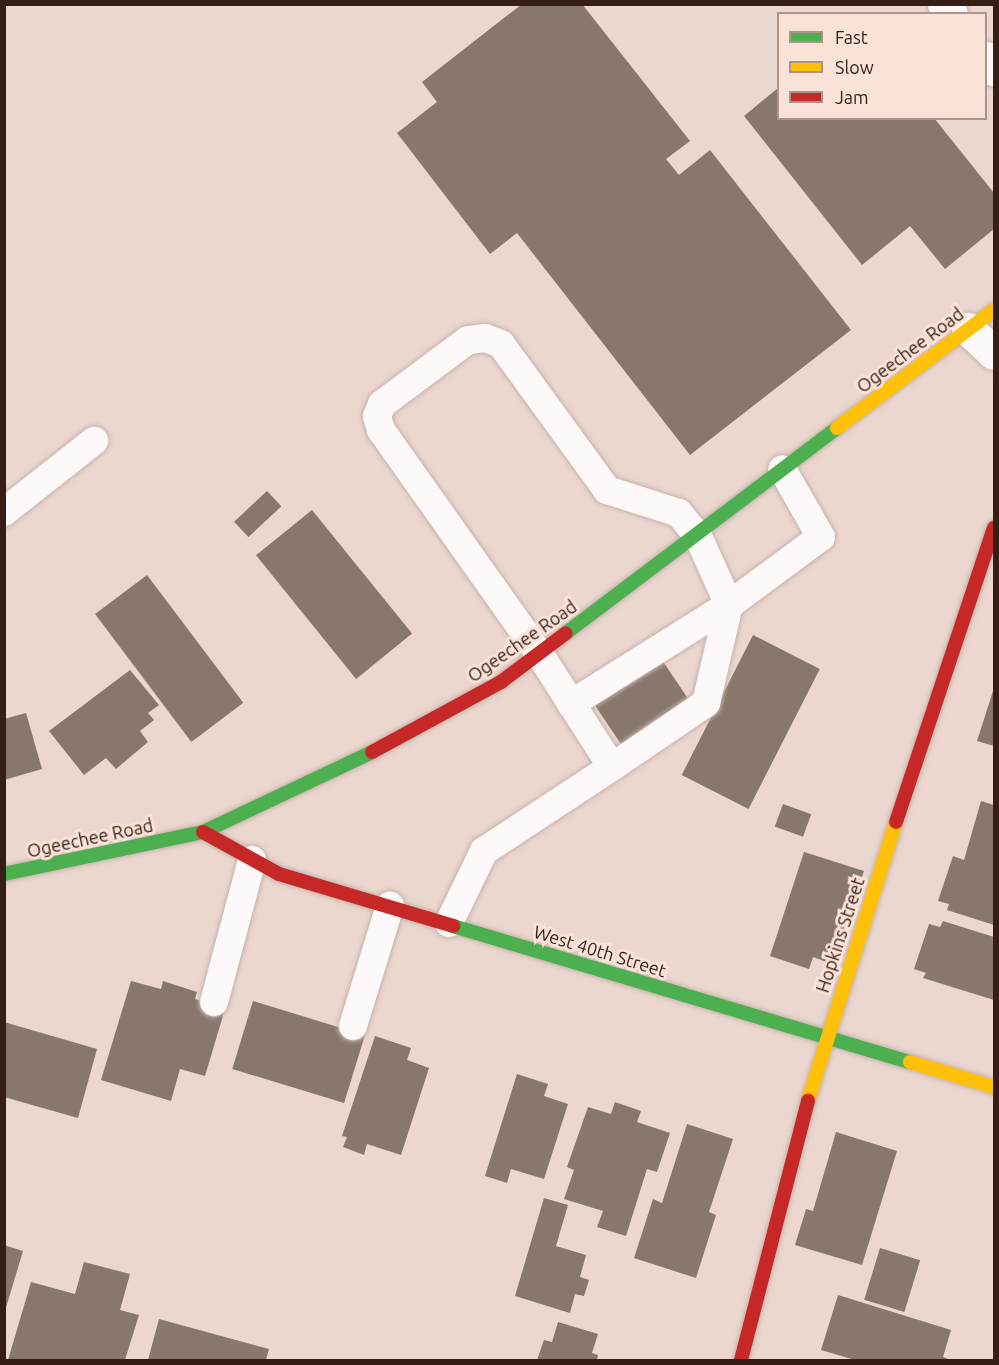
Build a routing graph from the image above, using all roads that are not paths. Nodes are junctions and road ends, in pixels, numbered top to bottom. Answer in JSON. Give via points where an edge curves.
{"nodes":[{"id":1,"x":994,"y":310,"type":"edge"},
{"id":2,"x":968,"y":329,"type":"junction"},
{"id":3,"x":994,"y":353,"type":"edge"},
{"id":4,"x":94,"y":441,"type":"dead end"},
{"id":5,"x":782,"y":469,"type":"junction"},
{"id":6,"x":4,"y":512,"type":"edge"},
{"id":7,"x":994,"y":528,"type":"edge"},
{"id":8,"x":698,"y":536,"type":"junction"},
{"id":9,"x":729,"y":604,"type":"junction"},
{"id":10,"x":539,"y":653,"type":"junction"},
{"id":11,"x":571,"y":704,"type":"junction"},
{"id":12,"x":612,"y":767,"type":"junction"},
{"id":13,"x":203,"y":832,"type":"junction"},
{"id":14,"x":252,"y":860,"type":"junction"},
{"id":15,"x":4,"y":874,"type":"edge"},
{"id":16,"x":390,"y":906,"type":"junction"},
{"id":17,"x":449,"y":923,"type":"junction"},
{"id":18,"x":214,"y":1002,"type":"dead end"},
{"id":19,"x":353,"y":1026,"type":"dead end"},
{"id":20,"x":824,"y":1039,"type":"junction"},
{"id":21,"x":994,"y":1087,"type":"edge"},
{"id":22,"x":741,"y":1360,"type":"edge"}],
"edges":[{"from":1,"to":2,"type":"street","name":"Ogeechee Road"},
{"from":2,"to":3,"type":"street"},
{"from":2,"to":5,"type":"street","name":"Ogeechee Road"},
{"from":4,"to":6,"type":"lane"},
{"from":5,"to":8,"type":"street","name":"Ogeechee Road"},
{"from":5,"to":9,"type":"lane","via":[[822,537]]},
{"from":7,"to":20,"type":"street","name":"Hopkins Street"},
{"from":8,"to":9,"type":"lane"},
{"from":8,"to":10,"type":"street","name":"Ogeechee Road"},
{"from":8,"to":10,"type":"lane","via":[[679,513],[607,490],[501,344],[485,338],[468,340],[382,404],[377,416],[381,430]]},
{"from":9,"to":11,"type":"lane"},
{"from":9,"to":12,"type":"lane","via":[[706,703]]},
{"from":10,"to":11,"type":"lane"},
{"from":10,"to":13,"type":"street","name":"Ogeechee Road","via":[[501,682],[325,777]]},
{"from":11,"to":12,"type":"lane"},
{"from":12,"to":17,"type":"lane","via":[[484,851]]},
{"from":13,"to":14,"type":"street","name":"West 40th Street"},
{"from":13,"to":15,"type":"street","name":"Ogeechee Road"},
{"from":14,"to":16,"type":"street","name":"West 40th Street","via":[[279,874]]},
{"from":14,"to":18,"type":"lane"},
{"from":16,"to":17,"type":"street","name":"West 40th Street"},
{"from":16,"to":19,"type":"lane"},
{"from":17,"to":20,"type":"street","name":"West 40th Street"},
{"from":20,"to":21,"type":"street","name":"West 40th Street"},
{"from":20,"to":22,"type":"street","name":"Hopkins Street"}]}
